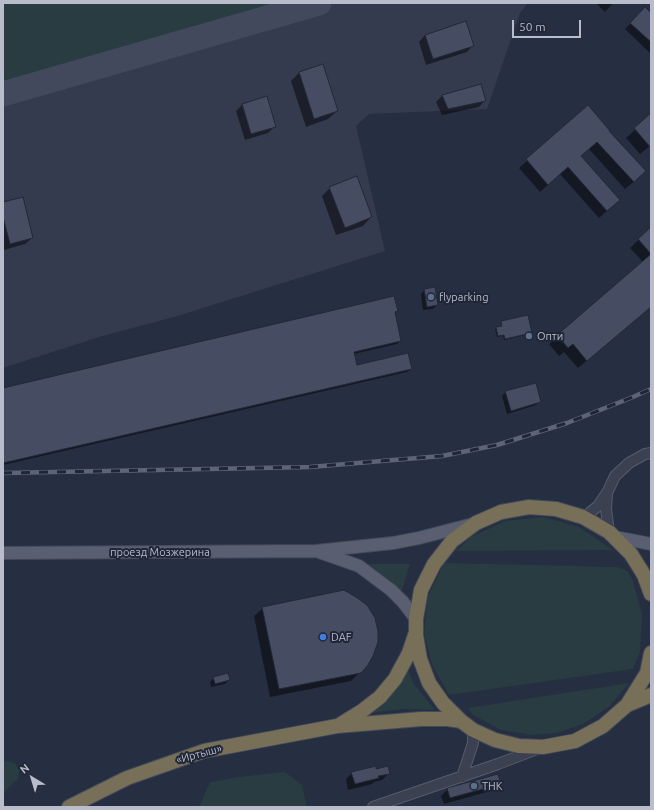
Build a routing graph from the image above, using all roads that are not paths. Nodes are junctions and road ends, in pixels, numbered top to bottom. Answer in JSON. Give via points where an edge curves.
{"nodes":[{"id":1,"x":651,"y":453,"type":"edge"},
{"id":2,"x":608,"y":491,"type":"junction"},
{"id":3,"x":583,"y":517,"type":"junction"},
{"id":4,"x":476,"y":523,"type":"junction"},
{"id":5,"x":612,"y":534,"type":"junction"},
{"id":6,"x":651,"y":544,"type":"edge"},
{"id":7,"x":316,"y":551,"type":"junction"},
{"id":8,"x":3,"y":553,"type":"edge"},
{"id":9,"x":651,"y":594,"type":"edge"},
{"id":10,"x":416,"y":619,"type":"junction"},
{"id":11,"x":416,"y":635,"type":"junction"},
{"id":12,"x":651,"y":653,"type":"edge"},
{"id":13,"x":651,"y":695,"type":"edge"},
{"id":14,"x":627,"y":705,"type":"junction"},
{"id":15,"x":461,"y":721,"type":"junction"},
{"id":16,"x":337,"y":726,"type":"junction"},
{"id":17,"x":473,"y":730,"type":"junction"},
{"id":18,"x":543,"y":747,"type":"junction"},
{"id":19,"x":462,"y":777,"type":"junction"},
{"id":20,"x":69,"y":807,"type":"edge"},
{"id":21,"x":373,"y":807,"type":"edge"}],
"edges":[{"from":1,"to":2,"type":"street","via":[[629,463],[615,476]]},
{"from":2,"to":3,"type":"street","via":[[598,506]]},
{"from":2,"to":5,"type":"street","via":[[606,509]]},
{"from":3,"to":4,"type":"highway","via":[[556,509],[529,507],[501,512]]},
{"from":3,"to":5,"type":"highway"},
{"from":4,"to":7,"type":"main road","name":"проезд Мозжерина","via":[[399,542]]},
{"from":4,"to":10,"type":"highway","via":[[452,541],[434,564],[421,590]]},
{"from":5,"to":6,"type":"main road"},
{"from":5,"to":9,"type":"highway","via":[[632,554]]},
{"from":7,"to":8,"type":"main road","name":"проезд Мозжерина"},
{"from":7,"to":10,"type":"main road","name":"проезд Мозжерина","via":[[359,566],[391,590]]},
{"from":10,"to":11,"type":"highway"},
{"from":11,"to":15,"type":"highway","via":[[420,660],[429,683],[443,704]]},
{"from":11,"to":16,"type":"highway","via":[[395,679],[380,697],[362,712]]},
{"from":12,"to":14,"type":"highway","via":[[646,673]]},
{"from":13,"to":14,"type":"highway"},
{"from":14,"to":18,"type":"highway","via":[[603,726],[574,741]]},
{"from":15,"to":16,"type":"highway","via":[[421,719]]},
{"from":15,"to":17,"type":"highway"},
{"from":16,"to":20,"type":"highway","name":"«Иртыш»","via":[[204,751],[127,778]]},
{"from":17,"to":18,"type":"highway","via":[[495,740],[519,746]]},
{"from":17,"to":19,"type":"street","via":[[473,743]]},
{"from":18,"to":19,"type":"street"},
{"from":19,"to":21,"type":"street"}]}
